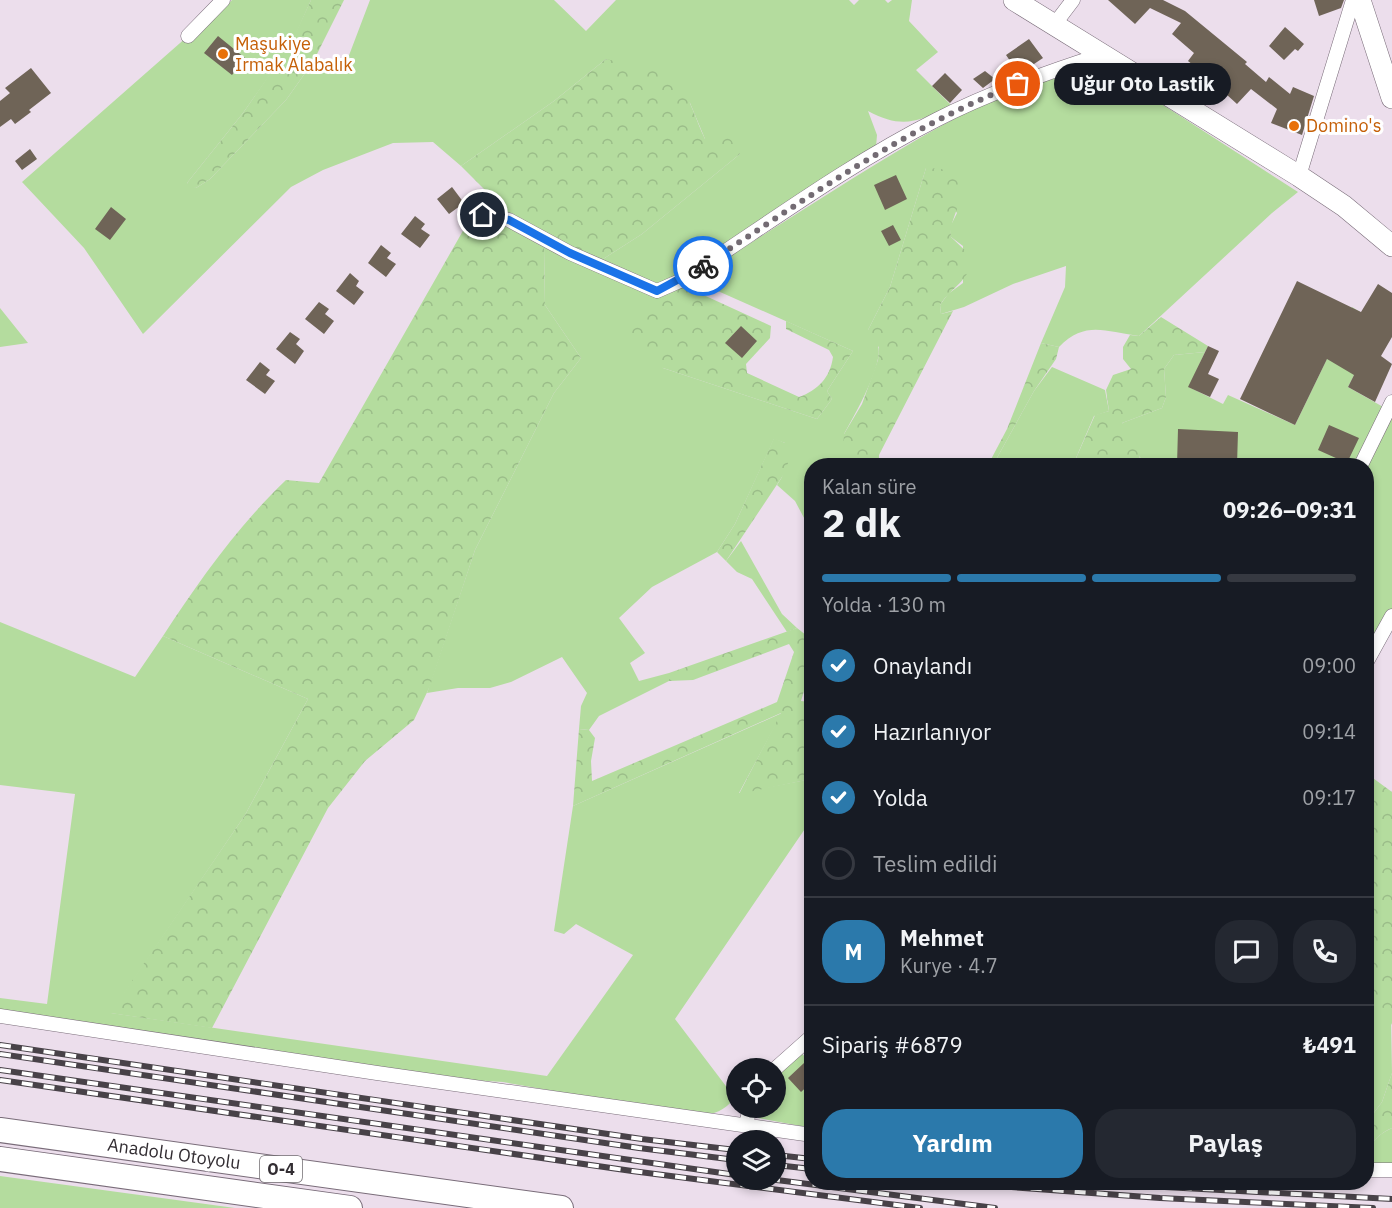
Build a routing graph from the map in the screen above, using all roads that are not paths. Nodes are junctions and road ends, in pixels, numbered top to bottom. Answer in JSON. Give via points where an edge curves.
{"nodes":[{"id":1,"x":223,"y":0,"type":"edge"},
{"id":2,"x":1014,"y":0,"type":"edge"},
{"id":3,"x":1072,"y":0,"type":"edge"},
{"id":4,"x":1353,"y":0,"type":"edge"},
{"id":5,"x":1360,"y":0,"type":"edge"},
{"id":6,"x":1054,"y":25,"type":"junction"},
{"id":7,"x":188,"y":36,"type":"dead end"},
{"id":8,"x":1101,"y":55,"type":"junction"},
{"id":9,"x":1392,"y":98,"type":"edge"},
{"id":10,"x":1299,"y":176,"type":"junction"},
{"id":11,"x":483,"y":215,"type":"dead end"},
{"id":12,"x":1392,"y":246,"type":"edge"},
{"id":13,"x":1392,"y":402,"type":"edge"},
{"id":14,"x":1364,"y":458,"type":"edge"},
{"id":15,"x":1392,"y":616,"type":"edge"},
{"id":16,"x":1374,"y":649,"type":"edge"},
{"id":17,"x":0,"y":1016,"type":"edge"},
{"id":18,"x":804,"y":1043,"type":"edge"},
{"id":19,"x":786,"y":1059,"type":"edge"},
{"id":20,"x":748,"y":1118,"type":"edge"},
{"id":21,"x":746,"y":1125,"type":"junction"},
{"id":22,"x":0,"y":1130,"type":"edge"},
{"id":23,"x":804,"y":1134,"type":"edge"},
{"id":24,"x":0,"y":1159,"type":"edge"},
{"id":25,"x":1374,"y":1170,"type":"edge"},
{"id":26,"x":1392,"y":1170,"type":"edge"},
{"id":27,"x":350,"y":1208,"type":"edge"},
{"id":28,"x":561,"y":1208,"type":"edge"}],
"edges":[{"from":1,"to":7,"type":"street"},
{"from":2,"to":6,"type":"main road"},
{"from":3,"to":6,"type":"street"},
{"from":4,"to":10,"type":"street"},
{"from":5,"to":9,"type":"main road"},
{"from":6,"to":8,"type":"main road"},
{"from":8,"to":10,"type":"main road"},
{"from":8,"to":11,"type":"street","via":[[997,92],[936,119],[682,280],[657,291],[570,253],[509,220]]},
{"from":10,"to":12,"type":"main road"},
{"from":13,"to":14,"type":"street"},
{"from":15,"to":16,"type":"street"},
{"from":17,"to":21,"type":"street"},
{"from":18,"to":19,"type":"street"},
{"from":20,"to":21,"type":"street"},
{"from":21,"to":23,"type":"street"},
{"from":22,"to":28,"type":"highway","name":"Anadolu Otoyolu","number":"O-4"},
{"from":24,"to":27,"type":"highway","name":"Anadolu Otoyolu","number":"O-4"},
{"from":25,"to":26,"type":"street"}]}
